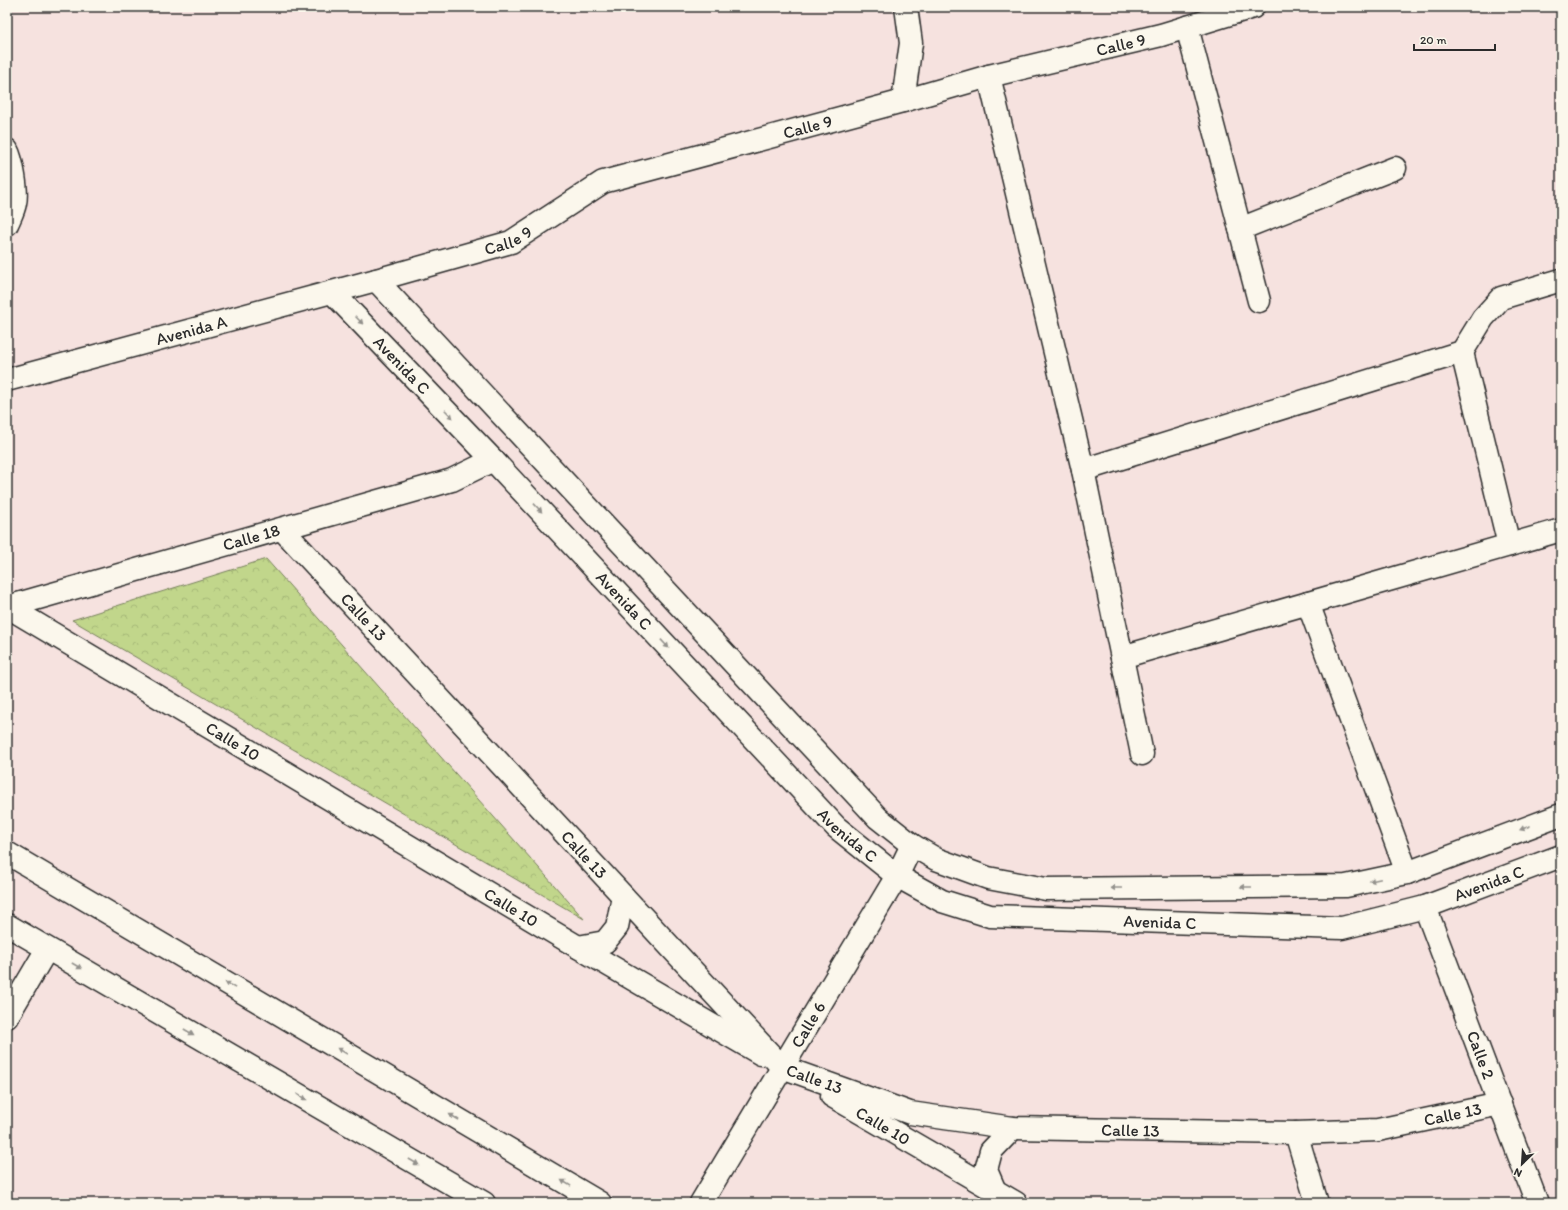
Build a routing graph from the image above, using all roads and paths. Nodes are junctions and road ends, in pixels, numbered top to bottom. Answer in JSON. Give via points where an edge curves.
{"nodes":[{"id":1,"x":906,"y":7,"type":"edge"},
{"id":2,"x":1253,"y":7,"type":"edge"},
{"id":3,"x":1187,"y":27,"type":"junction"},
{"id":4,"x":989,"y":76,"type":"junction"},
{"id":5,"x":903,"y":101,"type":"junction"},
{"id":6,"x":7,"y":150,"type":"edge"},
{"id":7,"x":1395,"y":168,"type":"dead end"},
{"id":8,"x":7,"y":224,"type":"edge"},
{"id":9,"x":1240,"y":229,"type":"junction"},
{"id":10,"x":376,"y":280,"type":"junction"},
{"id":11,"x":1561,"y":280,"type":"edge"},
{"id":12,"x":332,"y":292,"type":"junction"},
{"id":13,"x":1259,"y":301,"type":"dead end"},
{"id":14,"x":1462,"y":352,"type":"junction"},
{"id":15,"x":7,"y":380,"type":"edge"},
{"id":16,"x":494,"y":460,"type":"junction"},
{"id":17,"x":1083,"y":470,"type":"junction"},
{"id":18,"x":282,"y":530,"type":"junction"},
{"id":19,"x":1561,"y":530,"type":"edge"},
{"id":20,"x":1509,"y":545,"type":"junction"},
{"id":21,"x":1308,"y":603,"type":"junction"},
{"id":22,"x":8,"y":607,"type":"edge"},
{"id":23,"x":1122,"y":657,"type":"junction"},
{"id":24,"x":1142,"y":754,"type":"dead end"},
{"id":25,"x":1561,"y":815,"type":"edge"},
{"id":26,"x":912,"y":845,"type":"junction"},
{"id":27,"x":7,"y":853,"type":"edge"},
{"id":28,"x":1561,"y":856,"type":"edge"},
{"id":29,"x":1407,"y":873,"type":"junction"},
{"id":30,"x":896,"y":876,"type":"junction"},
{"id":31,"x":623,"y":896,"type":"junction"},
{"id":32,"x":1425,"y":907,"type":"junction"},
{"id":33,"x":7,"y":925,"type":"edge"},
{"id":34,"x":578,"y":947,"type":"junction"},
{"id":35,"x":47,"y":949,"type":"junction"},
{"id":36,"x":7,"y":1017,"type":"edge"},
{"id":37,"x":782,"y":1067,"type":"junction"},
{"id":38,"x":1500,"y":1104,"type":"junction"},
{"id":39,"x":1013,"y":1128,"type":"junction"},
{"id":40,"x":1296,"y":1134,"type":"junction"},
{"id":41,"x":994,"y":1191,"type":"junction"},
{"id":42,"x":484,"y":1203,"type":"edge"},
{"id":43,"x":600,"y":1203,"type":"edge"},
{"id":44,"x":702,"y":1203,"type":"edge"},
{"id":45,"x":1016,"y":1203,"type":"edge"},
{"id":46,"x":1317,"y":1203,"type":"edge"},
{"id":47,"x":1537,"y":1203,"type":"edge"}],
"edges":[{"from":1,"to":5,"type":"street","via":[[911,43]]},
{"from":2,"to":3,"type":"street","name":"Calle 9"},
{"from":3,"to":4,"type":"street","name":"Calle 9"},
{"from":3,"to":9,"type":"street"},
{"from":4,"to":5,"type":"street","name":"Calle 9"},
{"from":4,"to":17,"type":"street"},
{"from":5,"to":10,"type":"street","name":"Calle 9","via":[[603,182],[510,242]]},
{"from":6,"to":8,"type":"street","via":[[14,177],[16,202]]},
{"from":7,"to":9,"type":"street"},
{"from":9,"to":13,"type":"street"},
{"from":10,"to":12,"type":"street","name":"Avenida A"},
{"from":10,"to":26,"type":"street","name":"Avenida C","via":[[878,818]]},
{"from":11,"to":14,"type":"street","via":[[1501,298],[1483,318]]},
{"from":12,"to":15,"type":"street","name":"Avenida A"},
{"from":12,"to":16,"type":"street","name":"Avenida C","one_way":true},
{"from":14,"to":17,"type":"street"},
{"from":14,"to":20,"type":"street"},
{"from":16,"to":18,"type":"street","name":"Calle 18","via":[[452,480]]},
{"from":16,"to":30,"type":"street","name":"Avenida C","one_way":true,"via":[[836,826]]},
{"from":17,"to":23,"type":"street"},
{"from":18,"to":22,"type":"street","name":"Calle 18"},
{"from":18,"to":31,"type":"street","name":"Calle 13"},
{"from":19,"to":20,"type":"street"},
{"from":20,"to":21,"type":"street"},
{"from":21,"to":23,"type":"street"},
{"from":21,"to":29,"type":"street"},
{"from":22,"to":34,"type":"street","name":"Calle 10"},
{"from":23,"to":24,"type":"street"},
{"from":25,"to":29,"type":"street","name":"Avenida C","one_way":true},
{"from":29,"to":26,"type":"street","name":"Avenida C","one_way":true,"via":[[1346,886],[1046,888],[988,878],[936,859]]},
{"from":26,"to":30,"type":"street","name":"Calle 6"},
{"from":43,"to":27,"type":"street","one_way":true},
{"from":28,"to":32,"type":"street","name":"Avenida C"},
{"from":30,"to":32,"type":"street","name":"Avenida C","via":[[942,901],[990,916],[1342,928]]},
{"from":30,"to":37,"type":"street","name":"Calle 6"},
{"from":31,"to":34,"type":"street","via":[[617,927],[605,942]]},
{"from":31,"to":37,"type":"street","name":"Calle 13"},
{"from":32,"to":38,"type":"street","name":"Calle 2"},
{"from":33,"to":35,"type":"street"},
{"from":34,"to":37,"type":"street","name":"Calle 10"},
{"from":35,"to":36,"type":"street"},
{"from":35,"to":42,"type":"street","one_way":true},
{"from":37,"to":39,"type":"street","name":"Calle 13","via":[[910,1114]]},
{"from":37,"to":41,"type":"street","name":"Calle 10"},
{"from":37,"to":44,"type":"street","name":"Calle 6"},
{"from":38,"to":40,"type":"street","name":"Calle 13","via":[[1378,1130]]},
{"from":38,"to":47,"type":"street","name":"Calle 2"},
{"from":39,"to":40,"type":"street","name":"Calle 13"},
{"from":39,"to":41,"type":"street","via":[[991,1151],[986,1170]]},
{"from":40,"to":46,"type":"street"},
{"from":41,"to":45,"type":"street","name":"Calle 10"}]}
